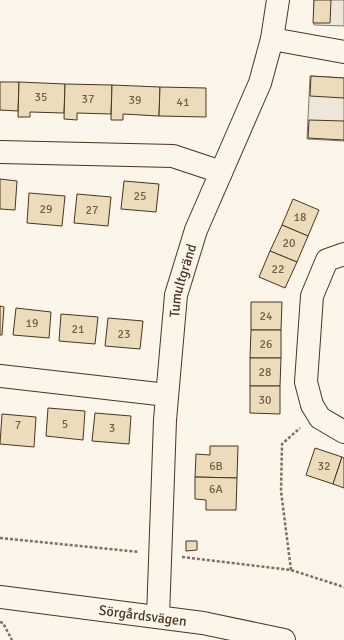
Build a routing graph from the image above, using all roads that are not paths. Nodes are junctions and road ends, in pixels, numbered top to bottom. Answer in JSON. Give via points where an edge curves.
{"nodes":[{"id":1,"x":278,"y":0,"type":"edge"},
{"id":2,"x":272,"y":39,"type":"junction"},
{"id":3,"x":344,"y":52,"type":"edge"},
{"id":4,"x":0,"y":152,"type":"edge"},
{"id":5,"x":221,"y":172,"type":"junction"},
{"id":6,"x":344,"y":254,"type":"edge"},
{"id":7,"x":0,"y":376,"type":"edge"},
{"id":8,"x":167,"y":395,"type":"junction"},
{"id":9,"x":344,"y":432,"type":"edge"},
{"id":10,"x":0,"y":597,"type":"edge"},
{"id":11,"x":158,"y":617,"type":"junction"},
{"id":12,"x":284,"y":640,"type":"edge"}],
"edges":[{"from":1,"to":2,"type":"street","name":"Tumultgränd"},
{"from":2,"to":3,"type":"street"},
{"from":2,"to":5,"type":"street","name":"Tumultgränd","via":[[260,83]]},
{"from":4,"to":5,"type":"street","via":[[173,156]]},
{"from":5,"to":8,"type":"street","name":"Tumultgränd","via":[[196,230],[176,295]]},
{"from":6,"to":9,"type":"street","via":[[327,260],[312,296],[306,382],[312,405],[320,418]]},
{"from":7,"to":8,"type":"street"},
{"from":8,"to":11,"type":"street","name":"Tumultgränd"},
{"from":10,"to":11,"type":"street","name":"Sörgårdsvägen"},
{"from":11,"to":12,"type":"street","name":"Sörgårdsvägen","via":[[203,623]]}]}
